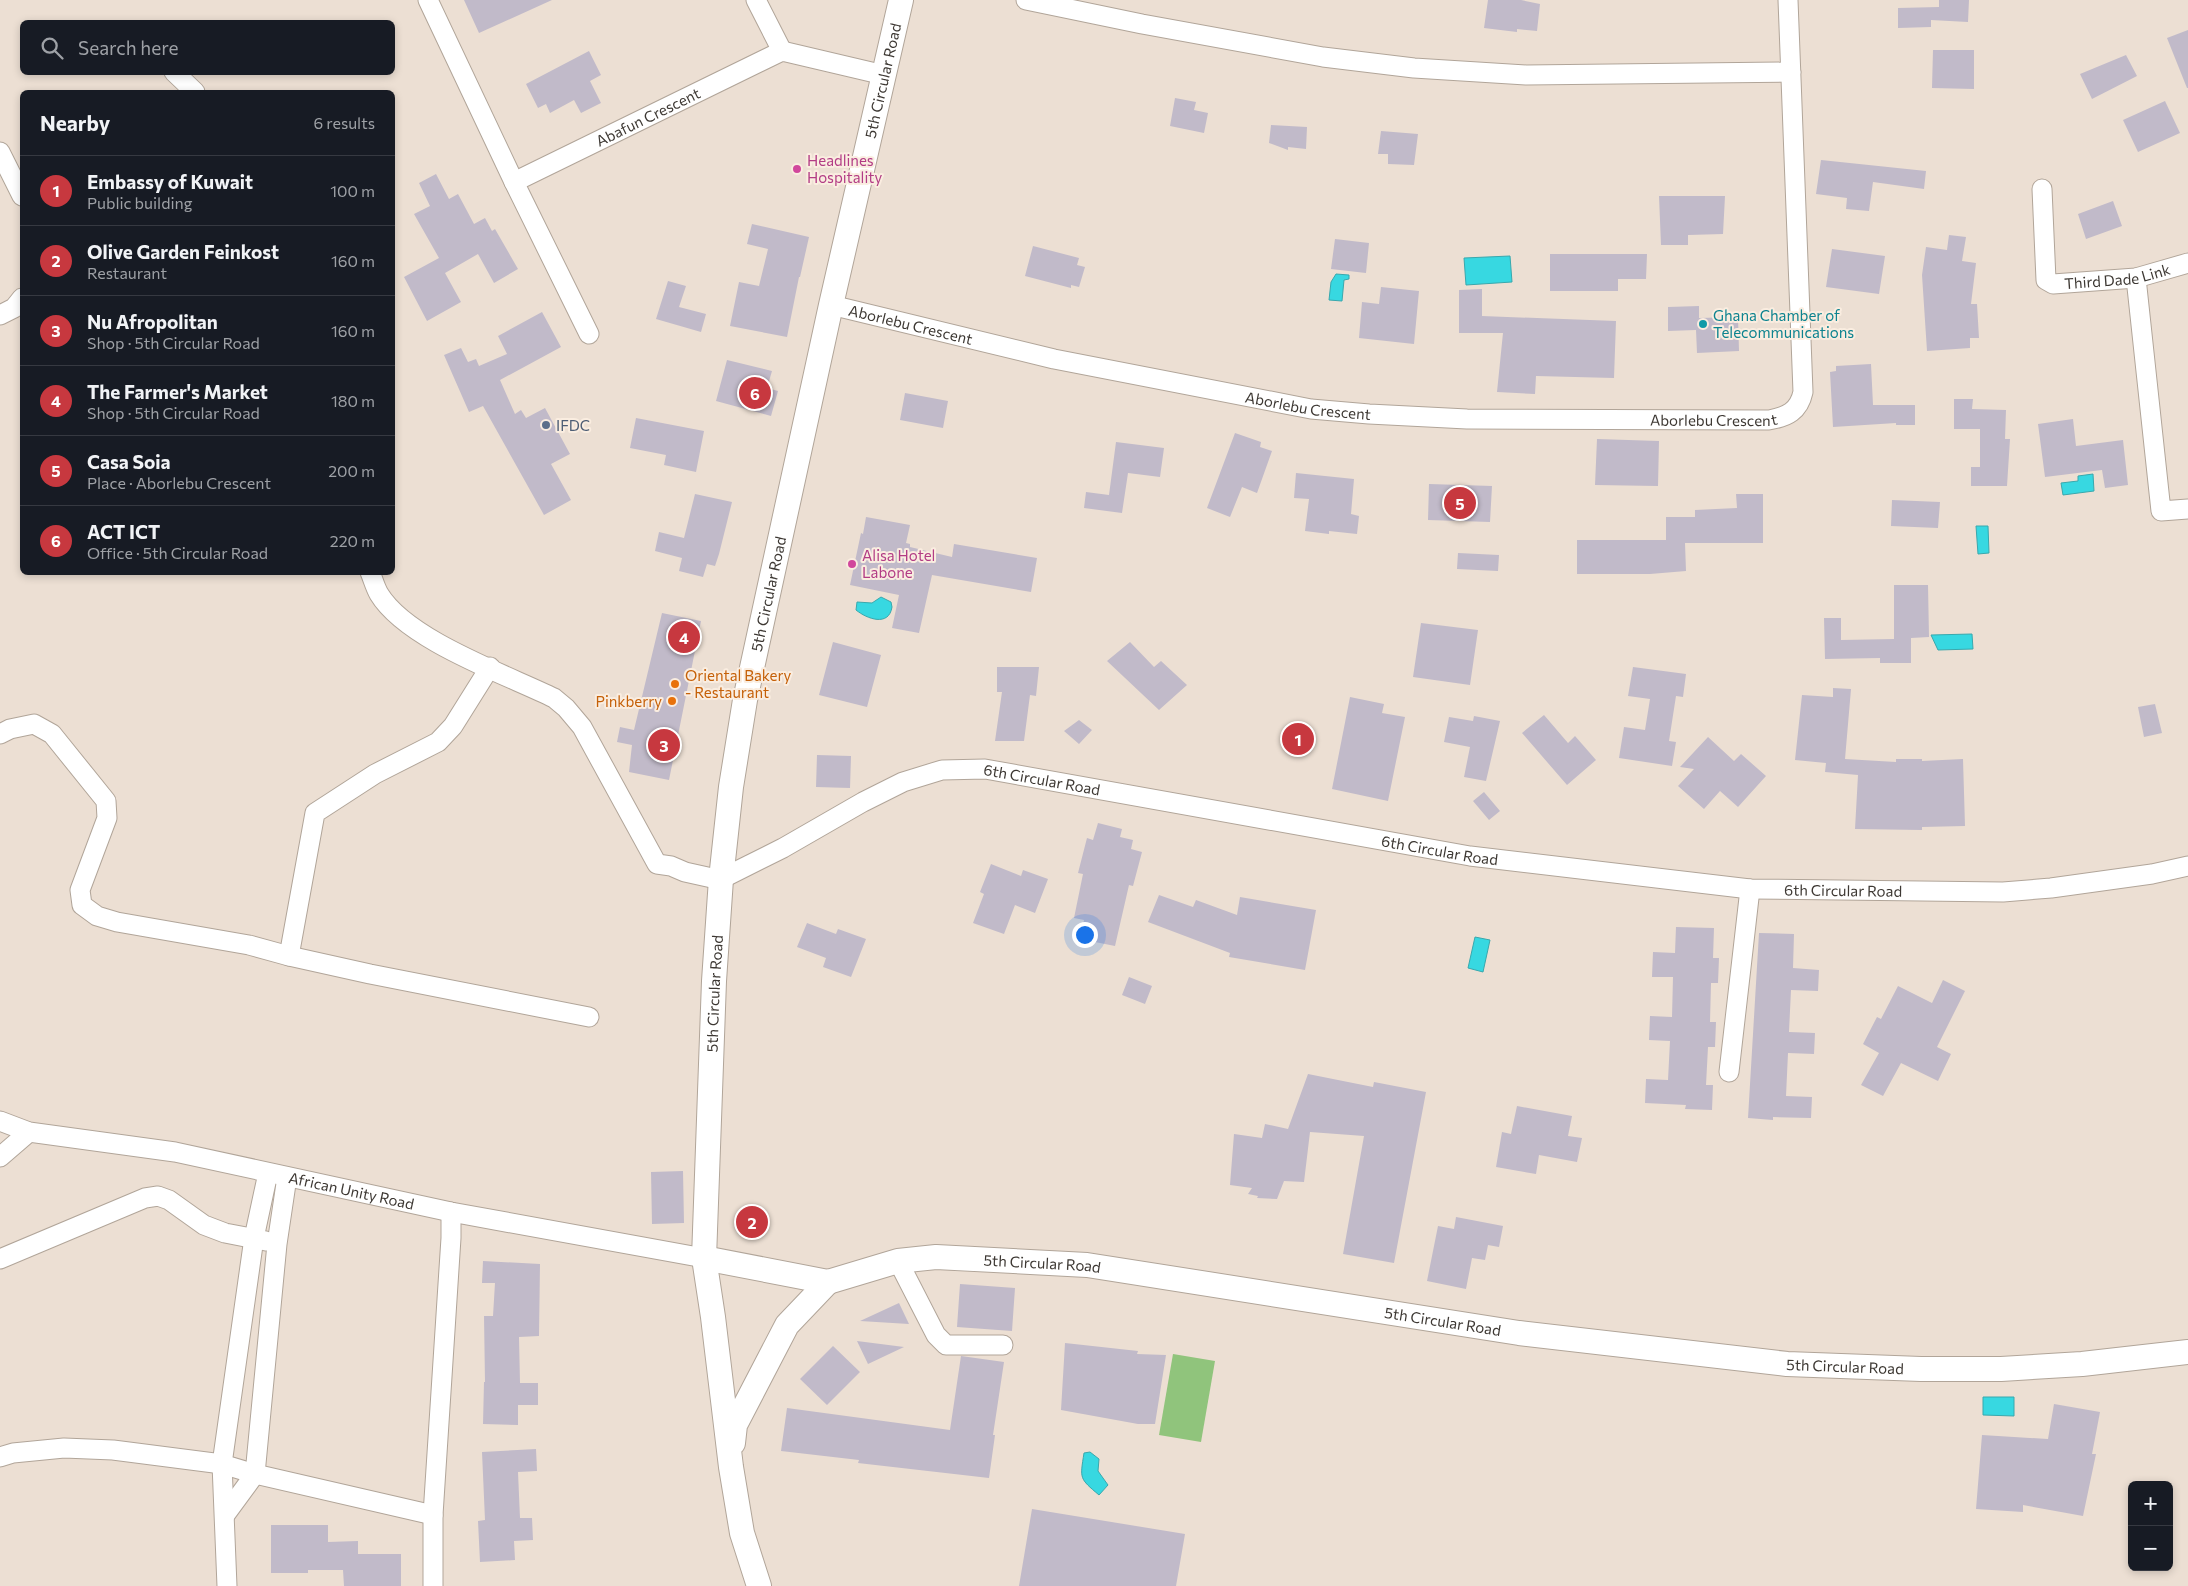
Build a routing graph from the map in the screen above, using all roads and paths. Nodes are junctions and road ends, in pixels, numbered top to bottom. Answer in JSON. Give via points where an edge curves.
{"nodes":[{"id":1,"x":428,"y":0,"type":"edge"},
{"id":2,"x":756,"y":0,"type":"edge"},
{"id":3,"x":901,"y":0,"type":"edge"},
{"id":4,"x":1026,"y":0,"type":"edge"},
{"id":5,"x":1788,"y":0,"type":"edge"},
{"id":6,"x":782,"y":52,"type":"junction"},
{"id":7,"x":1791,"y":72,"type":"junction"},
{"id":8,"x":177,"y":75,"type":"edge"},
{"id":9,"x":884,"y":75,"type":"junction"},
{"id":10,"x":193,"y":90,"type":"edge"},
{"id":11,"x":0,"y":152,"type":"edge"},
{"id":12,"x":514,"y":182,"type":"junction"},
{"id":13,"x":2042,"y":189,"type":"dead end"},
{"id":14,"x":20,"y":192,"type":"edge"},
{"id":15,"x":2188,"y":263,"type":"edge"},
{"id":16,"x":2136,"y":278,"type":"junction"},
{"id":17,"x":20,"y":300,"type":"edge"},
{"id":18,"x":831,"y":305,"type":"junction"},
{"id":19,"x":0,"y":315,"type":"edge"},
{"id":20,"x":589,"y":334,"type":"dead end"},
{"id":21,"x":2188,"y":509,"type":"edge"},
{"id":22,"x":371,"y":575,"type":"edge"},
{"id":23,"x":490,"y":667,"type":"junction"},
{"id":24,"x":0,"y":734,"type":"edge"},
{"id":25,"x":2188,"y":866,"type":"edge"},
{"id":26,"x":721,"y":880,"type":"junction"},
{"id":27,"x":1750,"y":889,"type":"junction"},
{"id":28,"x":290,"y":956,"type":"junction"},
{"id":29,"x":589,"y":1017,"type":"dead end"},
{"id":30,"x":1729,"y":1072,"type":"dead end"},
{"id":31,"x":0,"y":1122,"type":"edge"},
{"id":32,"x":29,"y":1132,"type":"junction"},
{"id":33,"x":0,"y":1157,"type":"edge"},
{"id":34,"x":268,"y":1173,"type":"junction"},
{"id":35,"x":287,"y":1177,"type":"junction"},
{"id":36,"x":451,"y":1212,"type":"junction"},
{"id":37,"x":254,"y":1238,"type":"junction"},
{"id":38,"x":277,"y":1244,"type":"junction"},
{"id":39,"x":704,"y":1258,"type":"junction"},
{"id":40,"x":0,"y":1259,"type":"edge"},
{"id":41,"x":898,"y":1261,"type":"junction"},
{"id":42,"x":828,"y":1282,"type":"junction"},
{"id":43,"x":1003,"y":1345,"type":"dead end"},
{"id":44,"x":2188,"y":1352,"type":"edge"},
{"id":45,"x":0,"y":1457,"type":"edge"},
{"id":46,"x":222,"y":1464,"type":"junction"},
{"id":47,"x":731,"y":1467,"type":"junction"},
{"id":48,"x":255,"y":1474,"type":"junction"},
{"id":49,"x":225,"y":1515,"type":"junction"},
{"id":50,"x":433,"y":1515,"type":"junction"},
{"id":51,"x":227,"y":1586,"type":"edge"},
{"id":52,"x":433,"y":1586,"type":"edge"},
{"id":53,"x":759,"y":1586,"type":"edge"}],
"edges":[{"from":1,"to":12,"type":"street"},
{"from":2,"to":6,"type":"street"},
{"from":3,"to":9,"type":"street","name":"5th Circular Road"},
{"from":4,"to":7,"type":"street","via":[[1323,57],[1414,68],[1526,75]]},
{"from":5,"to":7,"type":"street"},
{"from":6,"to":9,"type":"street"},
{"from":6,"to":12,"type":"street","name":"Abafun Crescent"},
{"from":7,"to":18,"type":"street","name":"Aborlebu Crescent","via":[[1803,392],[1801,402],[1784,417],[1769,420],[1467,418],[1311,409],[1054,359]]},
{"from":8,"to":10,"type":"street"},
{"from":9,"to":18,"type":"street","name":"5th Circular Road"},
{"from":11,"to":14,"type":"street"},
{"from":12,"to":20,"type":"street"},
{"from":13,"to":16,"type":"street","name":"Third Dade Link","via":[[2046,280],[2053,284]]},
{"from":15,"to":16,"type":"street","name":"Third Dade Link"},
{"from":16,"to":21,"type":"street","via":[[2161,511]]},
{"from":17,"to":19,"type":"street","via":[[14,308]]},
{"from":18,"to":26,"type":"street","name":"5th Circular Road","via":[[745,700],[731,786]]},
{"from":22,"to":23,"type":"street","via":[[380,594],[416,630]]},
{"from":23,"to":26,"type":"street","via":[[554,698],[566,708],[582,727],[657,864]]},
{"from":23,"to":28,"type":"street","via":[[453,726],[438,742],[375,774],[315,813]]},
{"from":24,"to":28,"type":"street","via":[[34,724],[52,734],[106,801],[107,818],[80,890],[82,905],[97,916],[117,922],[249,945]]},
{"from":25,"to":27,"type":"street","name":"6th Circular Road","via":[[2152,874],[2003,892]]},
{"from":26,"to":27,"type":"street","name":"6th Circular Road","via":[[903,782],[942,770],[985,769],[1470,856]]},
{"from":26,"to":39,"type":"street","name":"5th Circular Road"},
{"from":27,"to":30,"type":"street"},
{"from":28,"to":29,"type":"street"},
{"from":31,"to":32,"type":"street","name":"African Unity Road"},
{"from":32,"to":33,"type":"street"},
{"from":32,"to":34,"type":"street","name":"African Unity Road","via":[[175,1152]]},
{"from":34,"to":35,"type":"street","name":"African Unity Road"},
{"from":34,"to":37,"type":"street"},
{"from":35,"to":36,"type":"street","name":"African Unity Road"},
{"from":35,"to":38,"type":"street"},
{"from":36,"to":39,"type":"street","name":"African Unity Road"},
{"from":36,"to":50,"type":"street"},
{"from":37,"to":38,"type":"street"},
{"from":37,"to":40,"type":"street","via":[[204,1225],[158,1196],[145,1198]]},
{"from":37,"to":46,"type":"street"},
{"from":38,"to":48,"type":"street"},
{"from":39,"to":42,"type":"street","name":"5th Circular Road"},
{"from":39,"to":47,"type":"street","name":"5th Circular Road"},
{"from":41,"to":42,"type":"street","name":"5th Circular Road"},
{"from":41,"to":43,"type":"street","via":[[936,1335],[946,1345]]},
{"from":41,"to":44,"type":"street","name":"5th Circular Road","via":[[936,1257],[1087,1265],[1519,1332],[1787,1364],[1921,1370],[2001,1369]]},
{"from":42,"to":47,"type":"street","via":[[787,1325],[748,1398],[735,1425]]},
{"from":45,"to":46,"type":"street","via":[[64,1448],[113,1450]]},
{"from":46,"to":48,"type":"street"},
{"from":46,"to":49,"type":"street"},
{"from":47,"to":53,"type":"street","name":"5th Circular Road","via":[[742,1532]]},
{"from":48,"to":49,"type":"street"},
{"from":48,"to":50,"type":"street"},
{"from":49,"to":51,"type":"street"},
{"from":50,"to":52,"type":"street"}]}
